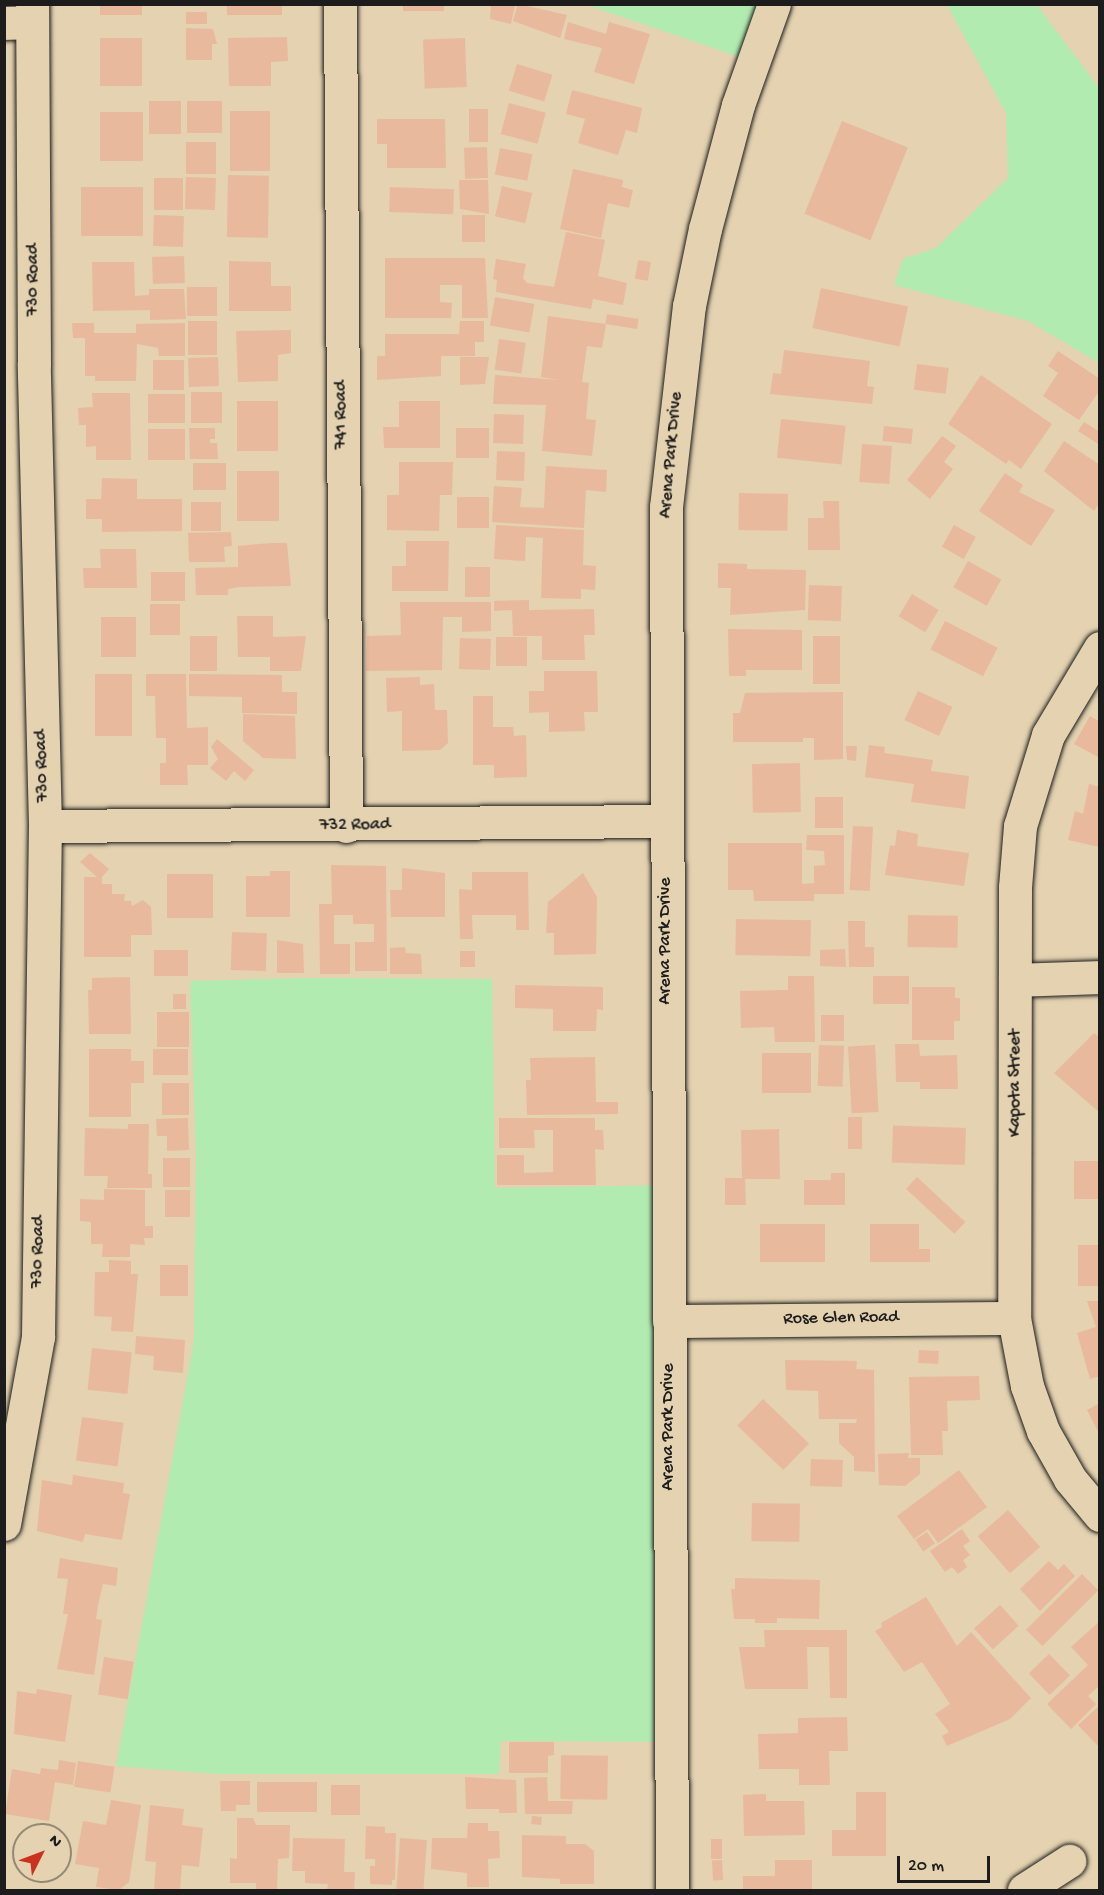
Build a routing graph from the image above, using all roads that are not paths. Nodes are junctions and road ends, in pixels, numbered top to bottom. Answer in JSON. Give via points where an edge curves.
{"nodes":[{"id":1,"x":340,"y":4,"type":"edge"},
{"id":2,"x":774,"y":4,"type":"edge"},
{"id":3,"x":23,"y":16,"type":"edge"},
{"id":4,"x":1100,"y":648,"type":"edge"},
{"id":5,"x":665,"y":821,"type":"junction"},
{"id":6,"x":45,"y":826,"type":"junction"},
{"id":7,"x":346,"y":826,"type":"junction"},
{"id":8,"x":1100,"y":977,"type":"edge"},
{"id":9,"x":1015,"y":980,"type":"junction"},
{"id":10,"x":1014,"y":1318,"type":"junction"},
{"id":11,"x":669,"y":1321,"type":"junction"},
{"id":12,"x":1100,"y":1515,"type":"edge"},
{"id":13,"x":4,"y":1524,"type":"edge"},
{"id":14,"x":1069,"y":1861,"type":"dead end"},
{"id":15,"x":672,"y":1890,"type":"edge"},
{"id":16,"x":1024,"y":1890,"type":"edge"}],
"edges":[{"from":1,"to":7,"type":"street","name":"741 Road"},
{"from":2,"to":5,"type":"street","name":"Arena Park Drive","via":[[738,105],[705,229],[676,399],[666,507]]},
{"from":3,"to":6,"type":"street","name":"730 Road"},
{"from":4,"to":9,"type":"street","name":"Kapota Street","via":[[1048,735],[1020,826],[1015,887]]},
{"from":5,"to":7,"type":"street","name":"732 Road"},
{"from":5,"to":11,"type":"street","name":"Arena Park Drive"},
{"from":6,"to":7,"type":"street","name":"732 Road"},
{"from":6,"to":13,"type":"street","name":"730 Road","via":[[38,1337]]},
{"from":8,"to":9,"type":"street"},
{"from":9,"to":10,"type":"street","name":"Kapota Street"},
{"from":10,"to":11,"type":"street","name":"Rose Glen Road"},
{"from":10,"to":12,"type":"street","name":"Kapota Street","via":[[1027,1386],[1043,1431],[1070,1479]]},
{"from":11,"to":15,"type":"street","name":"Arena Park Drive"},
{"from":14,"to":16,"type":"street"}]}
